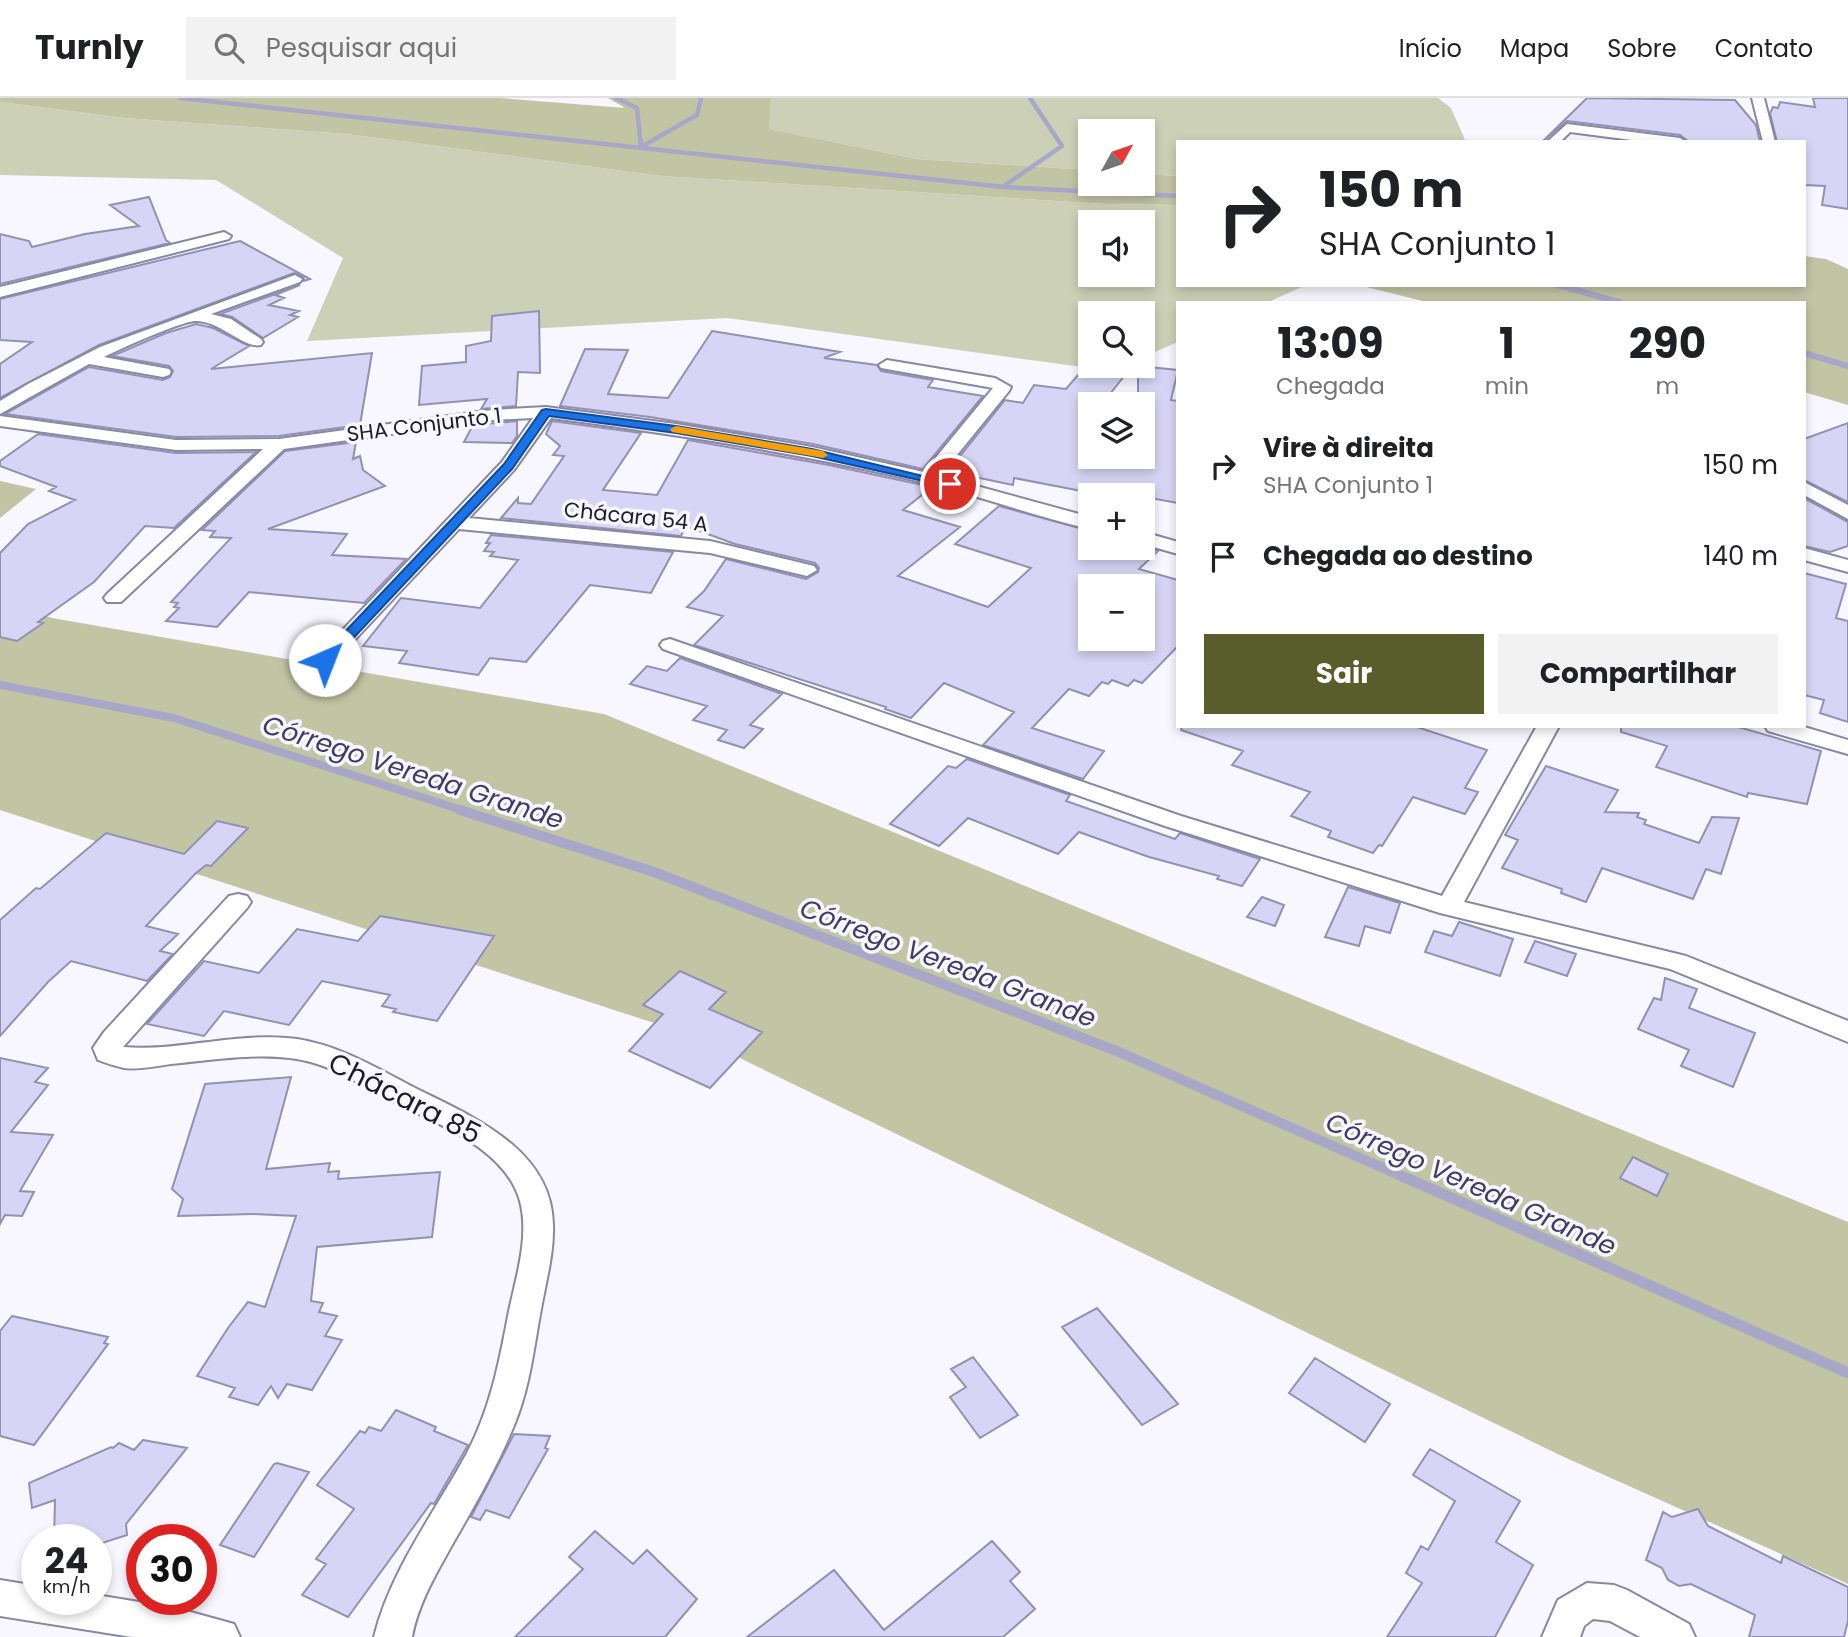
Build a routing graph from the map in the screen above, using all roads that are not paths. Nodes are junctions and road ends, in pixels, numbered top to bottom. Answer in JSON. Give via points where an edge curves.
{"nodes":[{"id":1,"x":1758,"y":98,"type":"edge"},
{"id":2,"x":1555,"y":140,"type":"edge"},
{"id":3,"x":1664,"y":140,"type":"edge"},
{"id":4,"x":1768,"y":140,"type":"edge"},
{"id":5,"x":224,"y":236,"type":"dead end"},
{"id":6,"x":295,"y":279,"type":"dead end"},
{"id":7,"x":0,"y":292,"type":"edge"},
{"id":8,"x":196,"y":316,"type":"junction"},
{"id":9,"x":256,"y":342,"type":"dead end"},
{"id":10,"x":87,"y":359,"type":"junction"},
{"id":11,"x":887,"y":365,"type":"dead end"},
{"id":12,"x":163,"y":372,"type":"dead end"},
{"id":13,"x":0,"y":409,"type":"edge"},
{"id":14,"x":546,"y":412,"type":"junction"},
{"id":15,"x":0,"y":421,"type":"edge"},
{"id":16,"x":279,"y":444,"type":"junction"},
{"id":17,"x":928,"y":478,"type":"junction"},
{"id":18,"x":1806,"y":488,"type":"edge"},
{"id":19,"x":1848,"y":513,"type":"edge"},
{"id":20,"x":1078,"y":520,"type":"edge"},
{"id":21,"x":457,"y":523,"type":"junction"},
{"id":22,"x":1155,"y":541,"type":"edge"},
{"id":23,"x":1176,"y":547,"type":"edge"},
{"id":24,"x":1806,"y":555,"type":"edge"},
{"id":25,"x":1848,"y":566,"type":"edge"},
{"id":26,"x":807,"y":570,"type":"dead end"},
{"id":27,"x":114,"y":598,"type":"dead end"},
{"id":28,"x":670,"y":645,"type":"dead end"},
{"id":29,"x":325,"y":660,"type":"dead end"},
{"id":30,"x":1547,"y":728,"type":"edge"},
{"id":31,"x":1783,"y":728,"type":"edge"},
{"id":32,"x":1848,"y":747,"type":"edge"},
{"id":33,"x":238,"y":902,"type":"dead end"},
{"id":34,"x":1449,"y":907,"type":"junction"},
{"id":35,"x":1848,"y":1032,"type":"edge"},
{"id":36,"x":0,"y":1598,"type":"edge"},
{"id":37,"x":221,"y":1637,"type":"edge"},
{"id":38,"x":393,"y":1637,"type":"edge"},
{"id":39,"x":1561,"y":1637,"type":"edge"},
{"id":40,"x":1676,"y":1637,"type":"edge"}],
"edges":[{"from":1,"to":4,"type":"street"},
{"from":2,"to":3,"type":"street","via":[[1567,128]]},
{"from":5,"to":7,"type":"street"},
{"from":6,"to":8,"type":"street"},
{"from":8,"to":9,"type":"street","via":[[225,322]]},
{"from":8,"to":10,"type":"street"},
{"from":10,"to":12,"type":"street"},
{"from":10,"to":13,"type":"street"},
{"from":11,"to":17,"type":"street","via":[[1003,387]]},
{"from":14,"to":16,"type":"street","name":"SHA Conjunto 1"},
{"from":14,"to":17,"type":"street","name":"SHA Conjunto 1","via":[[812,452]]},
{"from":14,"to":21,"type":"street","via":[[508,466]]},
{"from":15,"to":16,"type":"street","name":"SHA Conjunto 1","via":[[176,445]]},
{"from":16,"to":27,"type":"street"},
{"from":17,"to":20,"type":"street","name":"SHA Conjunto 1"},
{"from":18,"to":19,"type":"street"},
{"from":21,"to":26,"type":"street","name":"Chácara 54 A","via":[[710,547]]},
{"from":21,"to":29,"type":"street"},
{"from":22,"to":23,"type":"street"},
{"from":24,"to":25,"type":"street"},
{"from":28,"to":34,"type":"street","via":[[1160,817]]},
{"from":30,"to":34,"type":"street"},
{"from":31,"to":32,"type":"street"},
{"from":33,"to":38,"type":"street","name":"Chácara 85","via":[[114,1039],[108,1053],[125,1058],[295,1049],[328,1056],[494,1144],[523,1176],[535,1201],[537,1241],[514,1367],[499,1421],[427,1556],[397,1618]]},
{"from":34,"to":35,"type":"street","via":[[1677,962]]},
{"from":36,"to":37,"type":"street"},
{"from":39,"to":40,"type":"street","via":[[1571,1613],[1587,1601],[1614,1603]]}]}
